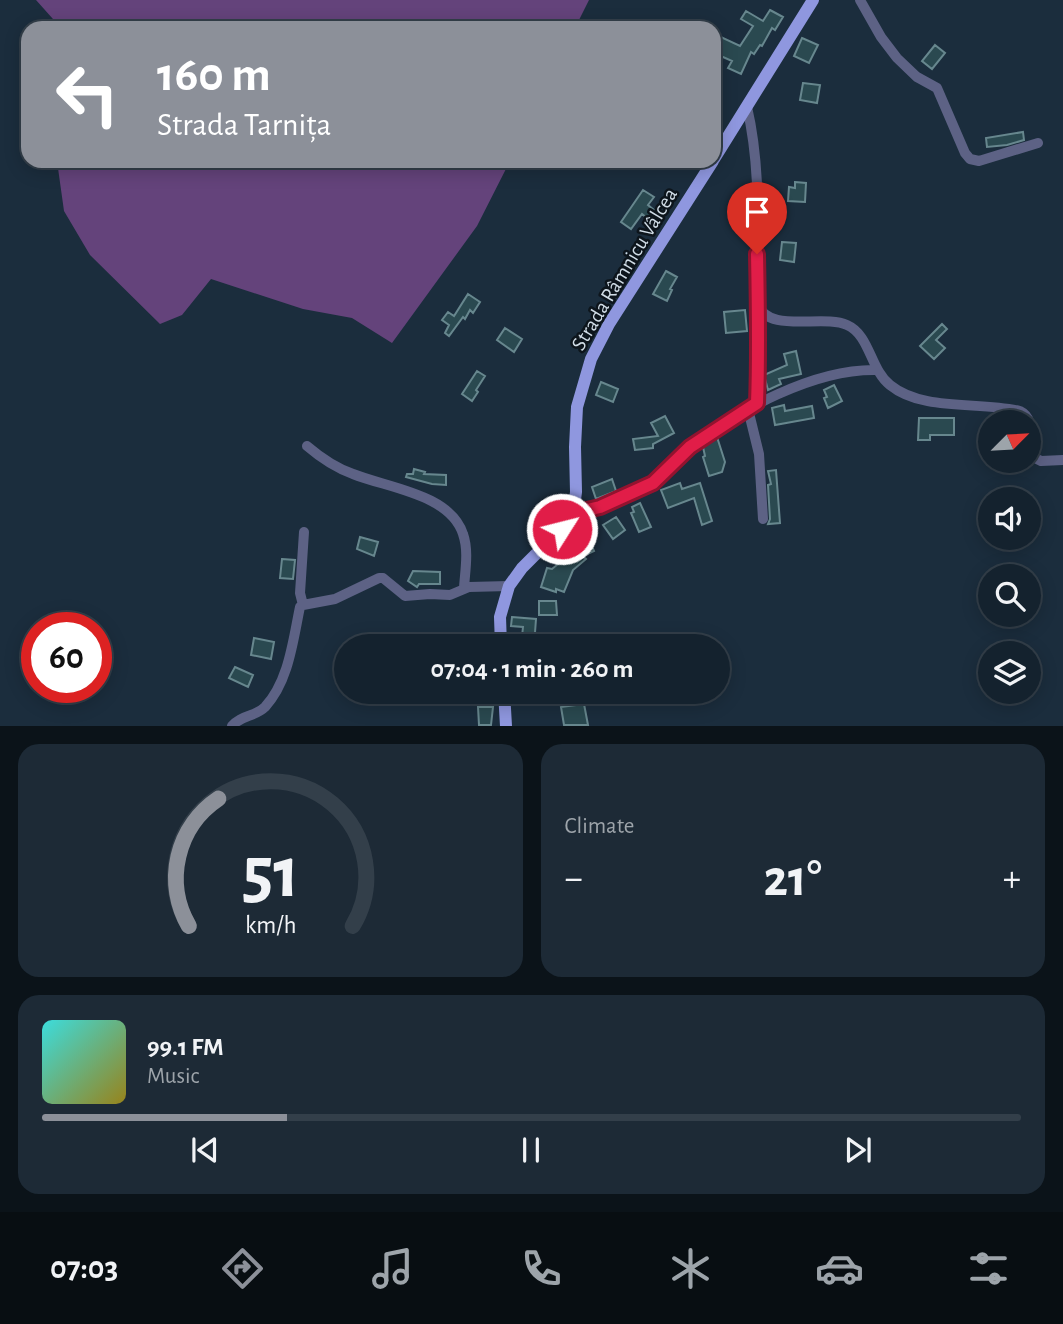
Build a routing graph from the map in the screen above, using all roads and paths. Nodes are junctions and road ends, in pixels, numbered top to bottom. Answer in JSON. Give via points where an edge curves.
{"nodes":[{"id":1,"x":813,"y":0,"type":"edge"},
{"id":2,"x":860,"y":0,"type":"edge"},
{"id":3,"x":747,"y":107,"type":"junction"},
{"id":4,"x":1038,"y":143,"type":"dead end"},
{"id":5,"x":721,"y":148,"type":"edge"},
{"id":6,"x":708,"y":168,"type":"edge"},
{"id":7,"x":760,"y":310,"type":"junction"},
{"id":8,"x":876,"y":370,"type":"junction"},
{"id":9,"x":752,"y":406,"type":"junction"},
{"id":10,"x":307,"y":446,"type":"dead end"},
{"id":11,"x":1063,"y":460,"type":"edge"},
{"id":12,"x":570,"y":514,"type":"junction"},
{"id":13,"x":763,"y":519,"type":"dead end"},
{"id":14,"x":304,"y":532,"type":"dead end"},
{"id":15,"x":509,"y":586,"type":"junction"},
{"id":16,"x":464,"y":588,"type":"junction"},
{"id":17,"x":303,"y":605,"type":"junction"},
{"id":18,"x":501,"y":634,"type":"edge"},
{"id":19,"x":505,"y":704,"type":"edge"},
{"id":20,"x":232,"y":726,"type":"edge"},
{"id":21,"x":506,"y":726,"type":"edge"}],
"edges":[{"from":1,"to":3,"type":"main road","name":"Strada Râmnicu Vâlcea"},
{"from":2,"to":4,"type":"street","via":[[897,58],[937,88],[970,159],[979,161]]},
{"from":3,"to":5,"type":"main road","name":"Strada Râmnicu Vâlcea"},
{"from":3,"to":7,"type":"street","via":[[757,178]]},
{"from":6,"to":12,"type":"main road","name":"Strada Râmnicu Vâlcea","via":[[591,359],[577,407],[576,492]]},
{"from":7,"to":8,"type":"street","via":[[771,319],[830,320],[847,325],[858,332]]},
{"from":7,"to":9,"type":"street"},
{"from":8,"to":9,"type":"street","via":[[835,375]]},
{"from":8,"to":11,"type":"street","via":[[912,397],[1026,413],[1033,457]]},
{"from":9,"to":12,"type":"street","via":[[690,447],[653,483],[600,507]]},
{"from":9,"to":13,"type":"street"},
{"from":10,"to":16,"type":"street","via":[[353,475],[448,510],[464,535]]},
{"from":12,"to":15,"type":"main road","name":"Strada Râmnicu Vâlcea","via":[[562,529]]},
{"from":14,"to":17,"type":"street"},
{"from":15,"to":16,"type":"street"},
{"from":15,"to":18,"type":"main road","name":"Strada Râmnicu Vâlcea","via":[[500,617]]},
{"from":16,"to":17,"type":"street","via":[[450,595],[405,596],[379,578],[335,599]]},
{"from":17,"to":20,"type":"street","via":[[271,700],[258,713],[240,718]]},
{"from":19,"to":21,"type":"main road"}]}
